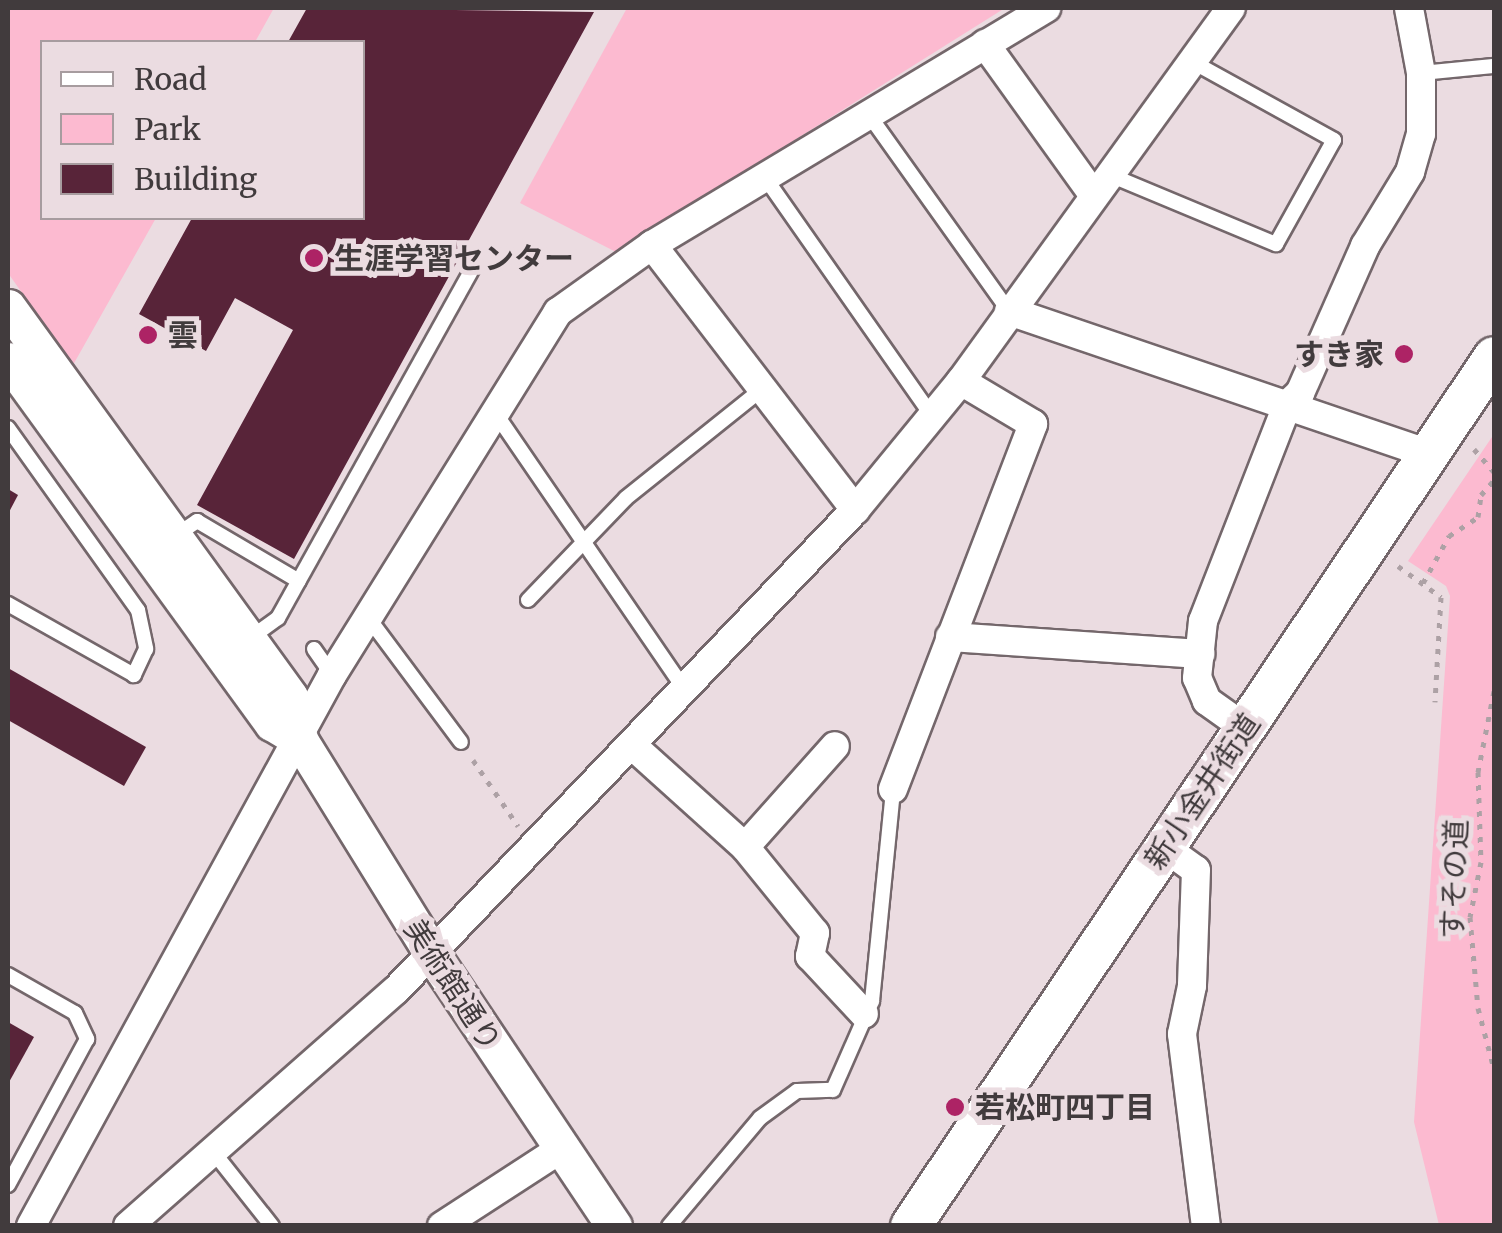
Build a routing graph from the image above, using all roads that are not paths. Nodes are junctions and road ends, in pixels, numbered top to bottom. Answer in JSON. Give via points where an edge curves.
{"nodes":[{"id":1,"x":1046,"y":8,"type":"edge"},
{"id":2,"x":1232,"y":8,"type":"edge"},
{"id":3,"x":1409,"y":8,"type":"edge"},
{"id":4,"x":985,"y":44,"type":"junction"},
{"id":5,"x":1190,"y":61,"type":"junction"},
{"id":6,"x":1494,"y":66,"type":"edge"},
{"id":7,"x":1421,"y":73,"type":"junction"},
{"id":8,"x":869,"y":115,"type":"junction"},
{"id":9,"x":764,"y":176,"type":"junction"},
{"id":10,"x":1099,"y":183,"type":"junction"},
{"id":11,"x":652,"y":245,"type":"junction"},
{"id":12,"x":473,"y":268,"type":"dead end"},
{"id":13,"x":8,"y":307,"type":"edge"},
{"id":14,"x":1010,"y":311,"type":"junction"},
{"id":15,"x":1494,"y":357,"type":"edge"},
{"id":16,"x":16,"y":360,"type":"edge"},
{"id":17,"x":960,"y":381,"type":"junction"},
{"id":18,"x":762,"y":389,"type":"junction"},
{"id":19,"x":1287,"y":405,"type":"junction"},
{"id":20,"x":930,"y":413,"type":"junction"},
{"id":21,"x":496,"y":414,"type":"junction"},
{"id":22,"x":8,"y":428,"type":"edge"},
{"id":23,"x":1429,"y":454,"type":"junction"},
{"id":24,"x":856,"y":510,"type":"junction"},
{"id":25,"x":174,"y":536,"type":"junction"},
{"id":26,"x":584,"y":545,"type":"junction"},
{"id":27,"x":299,"y":581,"type":"junction"},
{"id":28,"x":528,"y":600,"type":"dead end"},
{"id":29,"x":8,"y":604,"type":"edge"},
{"id":30,"x":367,"y":615,"type":"junction"},
{"id":31,"x":950,"y":637,"type":"junction"},
{"id":32,"x":236,"y":648,"type":"junction"},
{"id":33,"x":314,"y":649,"type":"dead end"},
{"id":34,"x":1200,"y":654,"type":"junction"},
{"id":35,"x":332,"y":675,"type":"junction"},
{"id":36,"x":686,"y":692,"type":"junction"},
{"id":37,"x":1244,"y":728,"type":"junction"},
{"id":38,"x":300,"y":740,"type":"junction"},
{"id":39,"x":461,"y":742,"type":"road end"},
{"id":40,"x":835,"y":746,"type":"dead end"},
{"id":41,"x":634,"y":748,"type":"junction"},
{"id":42,"x":893,"y":789,"type":"joint"},
{"id":43,"x":1164,"y":847,"type":"junction"},
{"id":44,"x":745,"y":848,"type":"junction"},
{"id":45,"x":432,"y":954,"type":"junction"},
{"id":46,"x":8,"y":975,"type":"edge"},
{"id":47,"x":864,"y":1014,"type":"junction"},
{"id":48,"x":562,"y":1148,"type":"junction"},
{"id":49,"x":211,"y":1149,"type":"junction"},
{"id":50,"x":8,"y":1185,"type":"edge"},
{"id":51,"x":31,"y":1226,"type":"edge"},
{"id":52,"x":128,"y":1226,"type":"edge"},
{"id":53,"x":272,"y":1226,"type":"edge"},
{"id":54,"x":442,"y":1226,"type":"edge"},
{"id":55,"x":614,"y":1226,"type":"edge"},
{"id":56,"x":669,"y":1226,"type":"edge"},
{"id":57,"x":911,"y":1226,"type":"edge"},
{"id":58,"x":1206,"y":1226,"type":"edge"}],
"edges":[{"from":1,"to":4,"type":"street"},
{"from":2,"to":5,"type":"street"},
{"from":3,"to":7,"type":"street"},
{"from":4,"to":8,"type":"street"},
{"from":4,"to":10,"type":"street"},
{"from":5,"to":10,"type":"street"},
{"from":5,"to":10,"type":"lane","via":[[1334,140],[1276,244]]},
{"from":6,"to":7,"type":"lane"},
{"from":7,"to":19,"type":"street","via":[[1422,134],[1410,172],[1364,246],[1300,394]]},
{"from":8,"to":9,"type":"street"},
{"from":8,"to":14,"type":"lane"},
{"from":9,"to":11,"type":"street"},
{"from":9,"to":20,"type":"lane"},
{"from":10,"to":14,"type":"street"},
{"from":11,"to":18,"type":"street"},
{"from":11,"to":21,"type":"street","via":[[558,312]]},
{"from":12,"to":27,"type":"lane"},
{"from":13,"to":16,"type":"street","name":"美術館通り"},
{"from":14,"to":17,"type":"street"},
{"from":14,"to":19,"type":"street"},
{"from":15,"to":23,"type":"main road","name":"新小金井街道"},
{"from":16,"to":25,"type":"street","name":"美術館通り"},
{"from":16,"to":32,"type":"street","name":"美術館通り"},
{"from":17,"to":20,"type":"street"},
{"from":17,"to":31,"type":"street","via":[[1033,424]]},
{"from":18,"to":24,"type":"street"},
{"from":18,"to":26,"type":"lane","via":[[626,498]]},
{"from":19,"to":23,"type":"street"},
{"from":19,"to":34,"type":"street","via":[[1203,622]]},
{"from":20,"to":24,"type":"street"},
{"from":21,"to":26,"type":"lane"},
{"from":21,"to":30,"type":"street"},
{"from":22,"to":29,"type":"lane","via":[[138,610],[146,649],[134,675]]},
{"from":23,"to":37,"type":"main road","name":"新小金井街道"},
{"from":24,"to":36,"type":"street"},
{"from":25,"to":27,"type":"lane","via":[[196,521]]},
{"from":25,"to":32,"type":"street","name":"美術館通り"},
{"from":26,"to":28,"type":"lane"},
{"from":26,"to":36,"type":"lane"},
{"from":27,"to":32,"type":"lane","via":[[278,618]]},
{"from":30,"to":35,"type":"street"},
{"from":30,"to":39,"type":"lane"},
{"from":31,"to":34,"type":"street"},
{"from":31,"to":42,"type":"street"},
{"from":32,"to":38,"type":"street","name":"美術館通り","via":[[272,723]]},
{"from":33,"to":35,"type":"lane"},
{"from":34,"to":37,"type":"street","via":[[1197,678],[1207,702]]},
{"from":35,"to":38,"type":"street"},
{"from":36,"to":41,"type":"street"},
{"from":37,"to":43,"type":"main road","name":"新小金井街道"},
{"from":38,"to":45,"type":"street","name":"美術館通り"},
{"from":38,"to":51,"type":"street"},
{"from":40,"to":44,"type":"street"},
{"from":41,"to":44,"type":"street"},
{"from":41,"to":45,"type":"street"},
{"from":42,"to":47,"type":"lane","via":[[872,1001]]},
{"from":43,"to":57,"type":"main road","name":"新小金井街道"},
{"from":43,"to":58,"type":"street","via":[[1196,870],[1192,986],[1182,1034]]},
{"from":44,"to":47,"type":"street","via":[[814,933],[810,956]]},
{"from":45,"to":48,"type":"street","name":"美術館通り"},
{"from":45,"to":49,"type":"street"},
{"from":46,"to":50,"type":"lane","via":[[74,1013],[87,1039]]},
{"from":47,"to":56,"type":"lane","via":[[833,1090],[797,1091],[760,1118]]},
{"from":48,"to":54,"type":"street"},
{"from":48,"to":55,"type":"street","name":"美術館通り"},
{"from":49,"to":52,"type":"street"},
{"from":49,"to":53,"type":"lane"}]}
